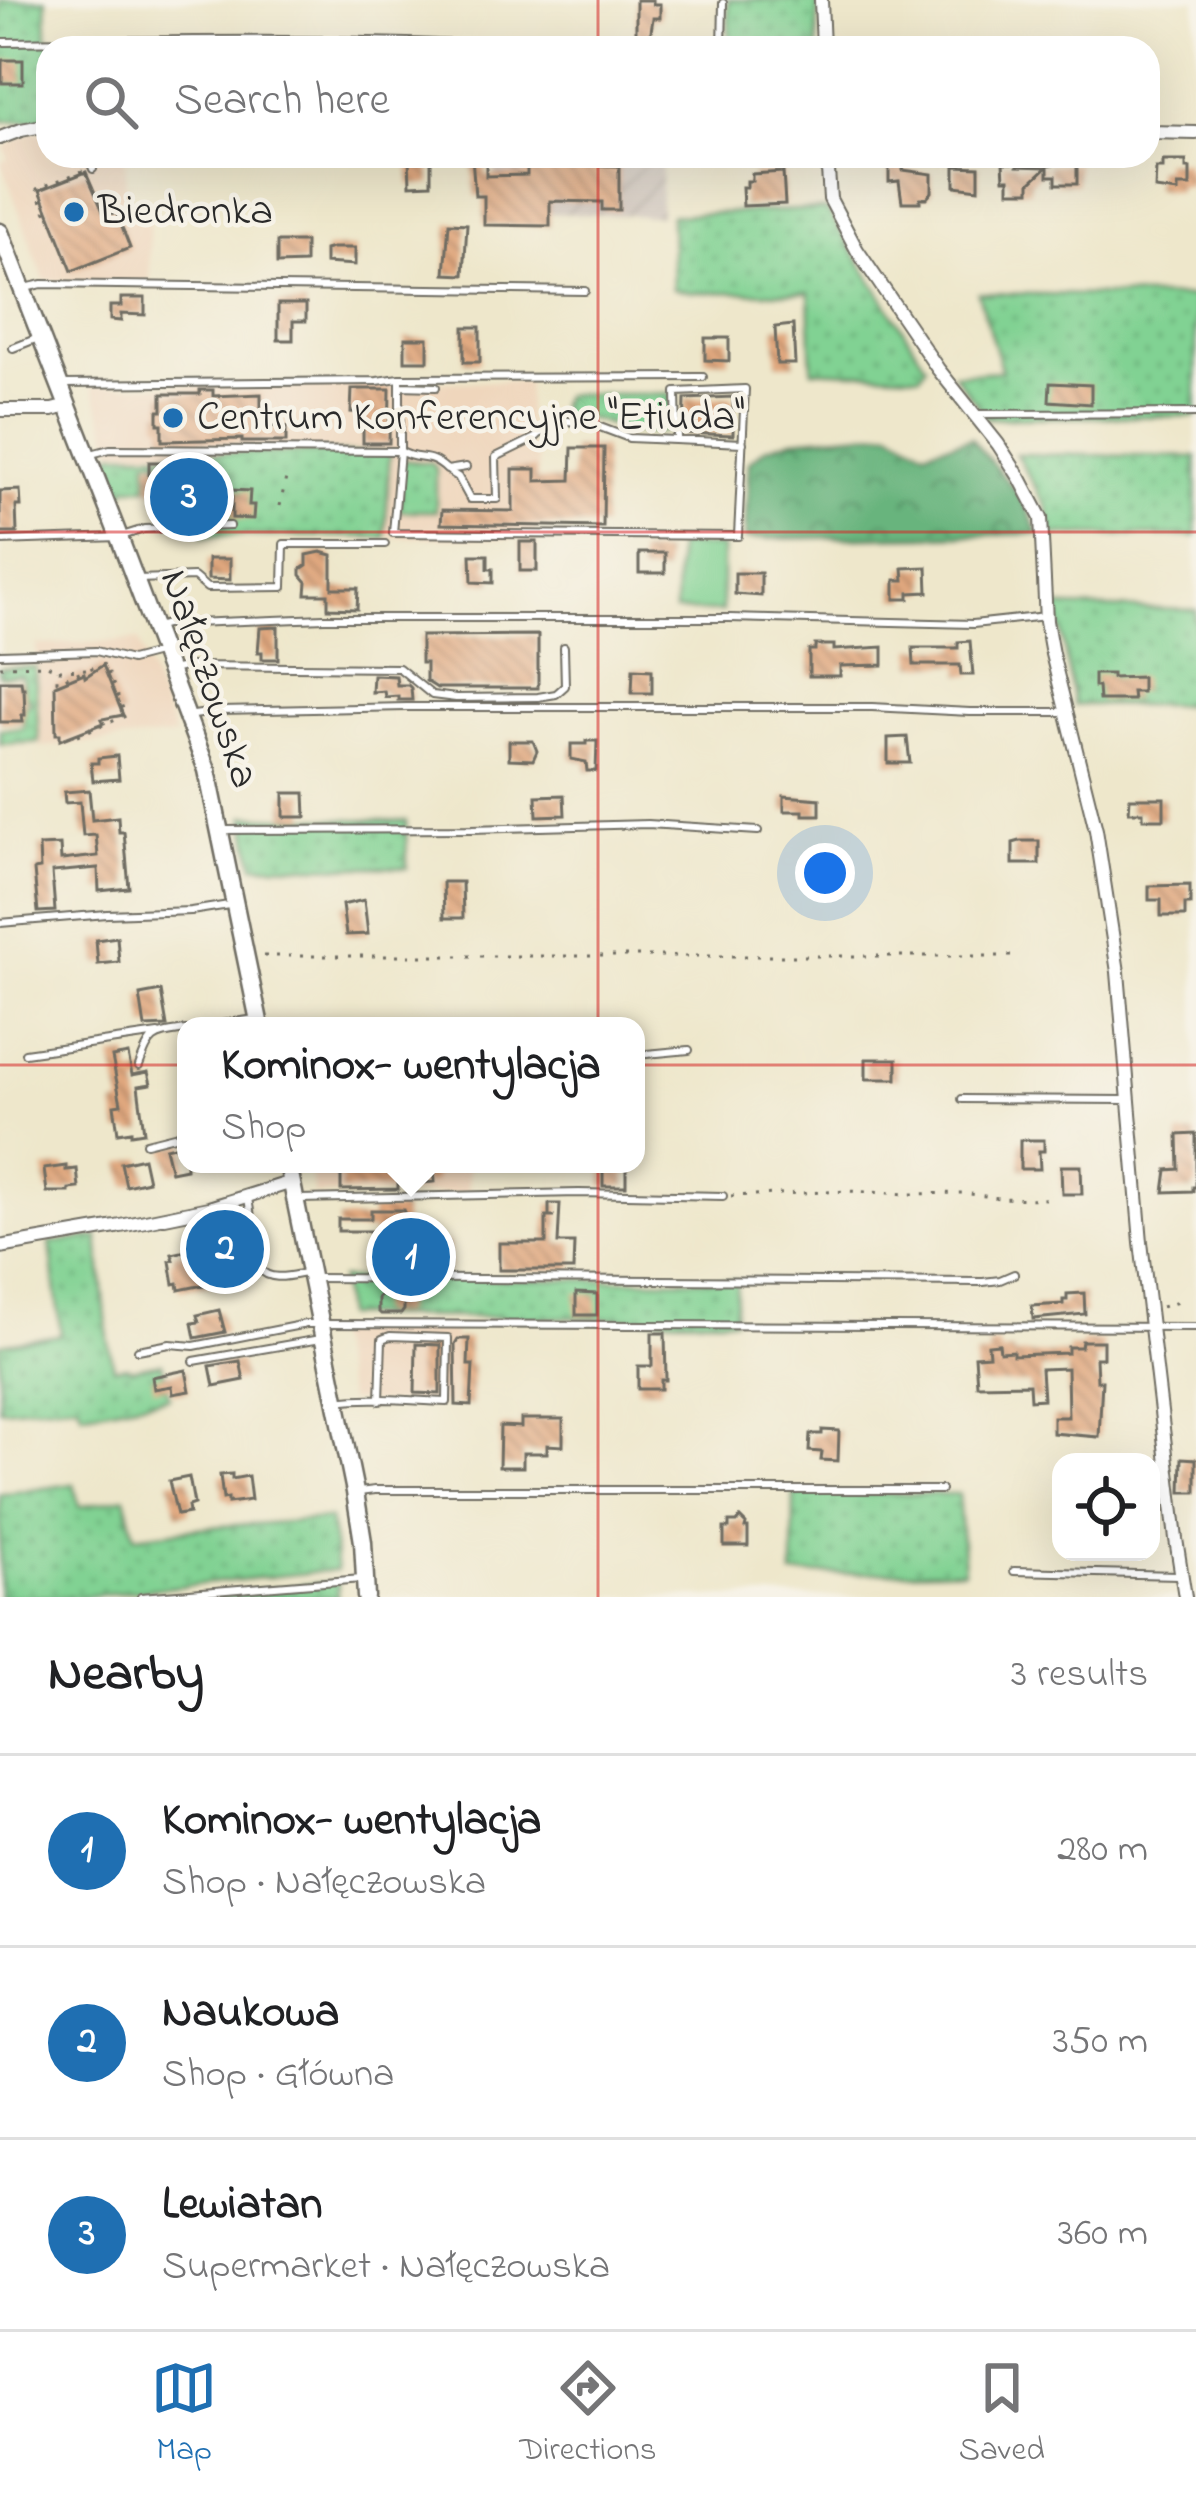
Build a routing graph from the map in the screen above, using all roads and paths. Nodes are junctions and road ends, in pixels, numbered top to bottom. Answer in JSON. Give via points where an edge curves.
{"nodes":[{"id":1,"x":821,"y":0,"type":"edge"},
{"id":2,"x":723,"y":3,"type":"dead end"},
{"id":3,"x":722,"y":36,"type":"edge"},
{"id":4,"x":822,"y":36,"type":"edge"},
{"id":5,"x":0,"y":42,"type":"edge"},
{"id":6,"x":36,"y":42,"type":"edge"},
{"id":7,"x":36,"y":127,"type":"edge"},
{"id":8,"x":1160,"y":132,"type":"edge"},
{"id":9,"x":1196,"y":133,"type":"edge"},
{"id":10,"x":0,"y":138,"type":"edge"},
{"id":11,"x":828,"y":168,"type":"edge"},
{"id":12,"x":90,"y":169,"type":"edge"},
{"id":13,"x":46,"y":213,"type":"dead end"},
{"id":14,"x":0,"y":232,"type":"edge"},
{"id":15,"x":22,"y":289,"type":"junction"},
{"id":16,"x":585,"y":291,"type":"dead end"},
{"id":17,"x":41,"y":336,"type":"junction"},
{"id":18,"x":13,"y":348,"type":"dead end"},
{"id":19,"x":703,"y":377,"type":"dead end"},
{"id":20,"x":400,"y":382,"type":"junction"},
{"id":21,"x":60,"y":385,"type":"junction"},
{"id":22,"x":436,"y":388,"type":"dead end"},
{"id":23,"x":68,"y":406,"type":"junction"},
{"id":24,"x":0,"y":410,"type":"edge"},
{"id":25,"x":1196,"y":412,"type":"edge"},
{"id":26,"x":974,"y":414,"type":"junction"},
{"id":27,"x":677,"y":439,"type":"junction"},
{"id":28,"x":743,"y":443,"type":"junction"},
{"id":29,"x":400,"y":451,"type":"junction"},
{"id":30,"x":88,"y":455,"type":"junction"},
{"id":31,"x":466,"y":467,"type":"dead end"},
{"id":32,"x":447,"y":470,"type":"junction"},
{"id":33,"x":286,"y":478,"type":"dead end"},
{"id":34,"x":280,"y":506,"type":"dead end"},
{"id":35,"x":230,"y":526,"type":"dead end"},
{"id":36,"x":119,"y":537,"type":"junction"},
{"id":37,"x":0,"y":541,"type":"edge"},
{"id":38,"x":385,"y":544,"type":"dead end"},
{"id":39,"x":134,"y":579,"type":"junction"},
{"id":40,"x":1046,"y":616,"type":"junction"},
{"id":41,"x":152,"y":628,"type":"junction"},
{"id":42,"x":564,"y":647,"type":"dead end"},
{"id":43,"x":161,"y":651,"type":"junction"},
{"id":44,"x":0,"y":654,"type":"edge"},
{"id":45,"x":0,"y":666,"type":"edge"},
{"id":46,"x":57,"y":669,"type":"junction"},
{"id":47,"x":87,"y":669,"type":"junction"},
{"id":48,"x":169,"y":671,"type":"junction"},
{"id":49,"x":1065,"y":712,"type":"junction"},
{"id":50,"x":187,"y":717,"type":"junction"},
{"id":51,"x":78,"y":735,"type":"dead end"},
{"id":52,"x":221,"y":831,"type":"junction"},
{"id":53,"x":758,"y":831,"type":"dead end"},
{"id":54,"x":236,"y":904,"type":"junction"},
{"id":55,"x":0,"y":923,"type":"edge"},
{"id":56,"x":1012,"y":956,"type":"dead end"},
{"id":57,"x":246,"y":957,"type":"junction"},
{"id":58,"x":259,"y":1017,"type":"edge"},
{"id":59,"x":177,"y":1031,"type":"edge"},
{"id":60,"x":158,"y":1034,"type":"junction"},
{"id":61,"x":689,"y":1050,"type":"dead end"},
{"id":62,"x":25,"y":1053,"type":"dead end"},
{"id":63,"x":645,"y":1054,"type":"edge"},
{"id":64,"x":139,"y":1066,"type":"dead end"},
{"id":65,"x":962,"y":1100,"type":"dead end"},
{"id":66,"x":1129,"y":1100,"type":"junction"},
{"id":67,"x":177,"y":1135,"type":"edge"},
{"id":68,"x":146,"y":1143,"type":"dead end"},
{"id":69,"x":292,"y":1182,"type":"edge"},
{"id":70,"x":723,"y":1196,"type":"joint"},
{"id":71,"x":248,"y":1198,"type":"junction"},
{"id":72,"x":1049,"y":1199,"type":"dead end"},
{"id":73,"x":0,"y":1247,"type":"edge"},
{"id":74,"x":1014,"y":1274,"type":"dead end"},
{"id":75,"x":311,"y":1275,"type":"junction"},
{"id":76,"x":1184,"y":1300,"type":"dead end"},
{"id":77,"x":1149,"y":1309,"type":"junction"},
{"id":78,"x":1151,"y":1325,"type":"junction"},
{"id":79,"x":1196,"y":1327,"type":"edge"},
{"id":80,"x":322,"y":1331,"type":"junction"},
{"id":81,"x":138,"y":1350,"type":"dead end"},
{"id":82,"x":194,"y":1361,"type":"dead end"},
{"id":83,"x":380,"y":1401,"type":"junction"},
{"id":84,"x":336,"y":1402,"type":"junction"},
{"id":85,"x":940,"y":1490,"type":"dead end"},
{"id":86,"x":356,"y":1492,"type":"junction"},
{"id":87,"x":1014,"y":1571,"type":"dead end"},
{"id":88,"x":1182,"y":1576,"type":"junction"},
{"id":89,"x":366,"y":1588,"type":"edge"},
{"id":90,"x":141,"y":1597,"type":"edge"},
{"id":91,"x":1185,"y":1597,"type":"edge"}],
"edges":[{"from":1,"to":4,"type":"street"},
{"from":2,"to":3,"type":"lane"},
{"from":5,"to":6,"type":"lane"},
{"from":7,"to":10,"type":"street"},
{"from":8,"to":9,"type":"street"},
{"from":11,"to":26,"type":"street","via":[[830,199],[857,250]]},
{"from":12,"to":13,"type":"path","via":[[37,189]]},
{"from":14,"to":15,"type":"main road","name":"Nałęczowska"},
{"from":15,"to":16,"type":"lane"},
{"from":15,"to":17,"type":"main road","name":"Nałęczowska"},
{"from":17,"to":18,"type":"lane"},
{"from":17,"to":21,"type":"main road","name":"Nałęczowska"},
{"from":19,"to":20,"type":"lane"},
{"from":20,"to":21,"type":"lane"},
{"from":20,"to":22,"type":"lane"},
{"from":20,"to":29,"type":"lane"},
{"from":21,"to":23,"type":"main road","name":"Nałęczowska"},
{"from":23,"to":24,"type":"street"},
{"from":23,"to":30,"type":"main road","name":"Nałęczowska"},
{"from":25,"to":26,"type":"lane"},
{"from":26,"to":40,"type":"street","via":[[1038,510]]},
{"from":27,"to":28,"type":"lane"},
{"from":27,"to":28,"type":"lane","via":[[676,392],[745,389]]},
{"from":27,"to":32,"type":"lane","via":[[628,438],[568,421],[548,427],[496,457],[497,499],[470,500]]},
{"from":28,"to":29,"type":"lane","via":[[738,536],[393,533]]},
{"from":29,"to":30,"type":"lane"},
{"from":29,"to":32,"type":"lane"},
{"from":30,"to":36,"type":"main road","name":"Nałęczowska"},
{"from":31,"to":32,"type":"lane"},
{"from":33,"to":34,"type":"path"},
{"from":35,"to":36,"type":"lane"},
{"from":36,"to":37,"type":"lane"},
{"from":36,"to":39,"type":"main road","name":"Nałęczowska"},
{"from":38,"to":39,"type":"lane","via":[[284,544],[284,587]]},
{"from":39,"to":41,"type":"main road","name":"Nałęczowska"},
{"from":40,"to":41,"type":"lane","via":[[974,624],[326,618]]},
{"from":40,"to":49,"type":"street"},
{"from":41,"to":43,"type":"main road","name":"Nałęczowska"},
{"from":42,"to":48,"type":"lane","via":[[565,686],[538,697],[432,695],[399,668]]},
{"from":43,"to":44,"type":"lane","via":[[131,660],[96,651]]},
{"from":43,"to":48,"type":"main road","name":"Nałęczowska"},
{"from":45,"to":46,"type":"path"},
{"from":46,"to":47,"type":"path"},
{"from":46,"to":47,"type":"path","via":[[58,681]]},
{"from":47,"to":51,"type":"path","via":[[105,664],[126,716]]},
{"from":48,"to":50,"type":"main road","name":"Nałęczowska"},
{"from":49,"to":50,"type":"lane","via":[[407,707]]},
{"from":49,"to":66,"type":"street","via":[[1096,830]]},
{"from":50,"to":52,"type":"main road","name":"Nałęczowska"},
{"from":52,"to":53,"type":"lane","via":[[648,824]]},
{"from":52,"to":54,"type":"main road","name":"Nałęczowska"},
{"from":54,"to":55,"type":"lane"},
{"from":54,"to":57,"type":"main road","name":"Nałęczowska"},
{"from":56,"to":57,"type":"path"},
{"from":57,"to":58,"type":"main road","name":"Nałęczowska"},
{"from":59,"to":60,"type":"lane"},
{"from":60,"to":62,"type":"lane"},
{"from":60,"to":64,"type":"lane"},
{"from":61,"to":63,"type":"lane"},
{"from":65,"to":66,"type":"lane"},
{"from":66,"to":77,"type":"street"},
{"from":67,"to":68,"type":"lane"},
{"from":69,"to":70,"type":"lane"},
{"from":69,"to":71,"type":"street"},
{"from":69,"to":75,"type":"main road"},
{"from":70,"to":72,"type":"path"},
{"from":71,"to":73,"type":"street"},
{"from":71,"to":75,"type":"lane","via":[[264,1275]]},
{"from":74,"to":75,"type":"lane","via":[[983,1282]]},
{"from":75,"to":80,"type":"main road"},
{"from":76,"to":77,"type":"path"},
{"from":77,"to":78,"type":"street"},
{"from":78,"to":79,"type":"lane"},
{"from":78,"to":80,"type":"lane"},
{"from":78,"to":88,"type":"street"},
{"from":80,"to":81,"type":"lane","via":[[306,1324]]},
{"from":80,"to":82,"type":"lane"},
{"from":80,"to":84,"type":"main road"},
{"from":83,"to":83,"type":"lane","via":[[382,1339],[448,1338],[447,1402]]},
{"from":83,"to":84,"type":"lane"},
{"from":84,"to":86,"type":"main road"},
{"from":85,"to":86,"type":"lane"},
{"from":86,"to":89,"type":"main road"},
{"from":87,"to":88,"type":"lane"},
{"from":88,"to":91,"type":"street"},
{"from":89,"to":90,"type":"lane"}]}
